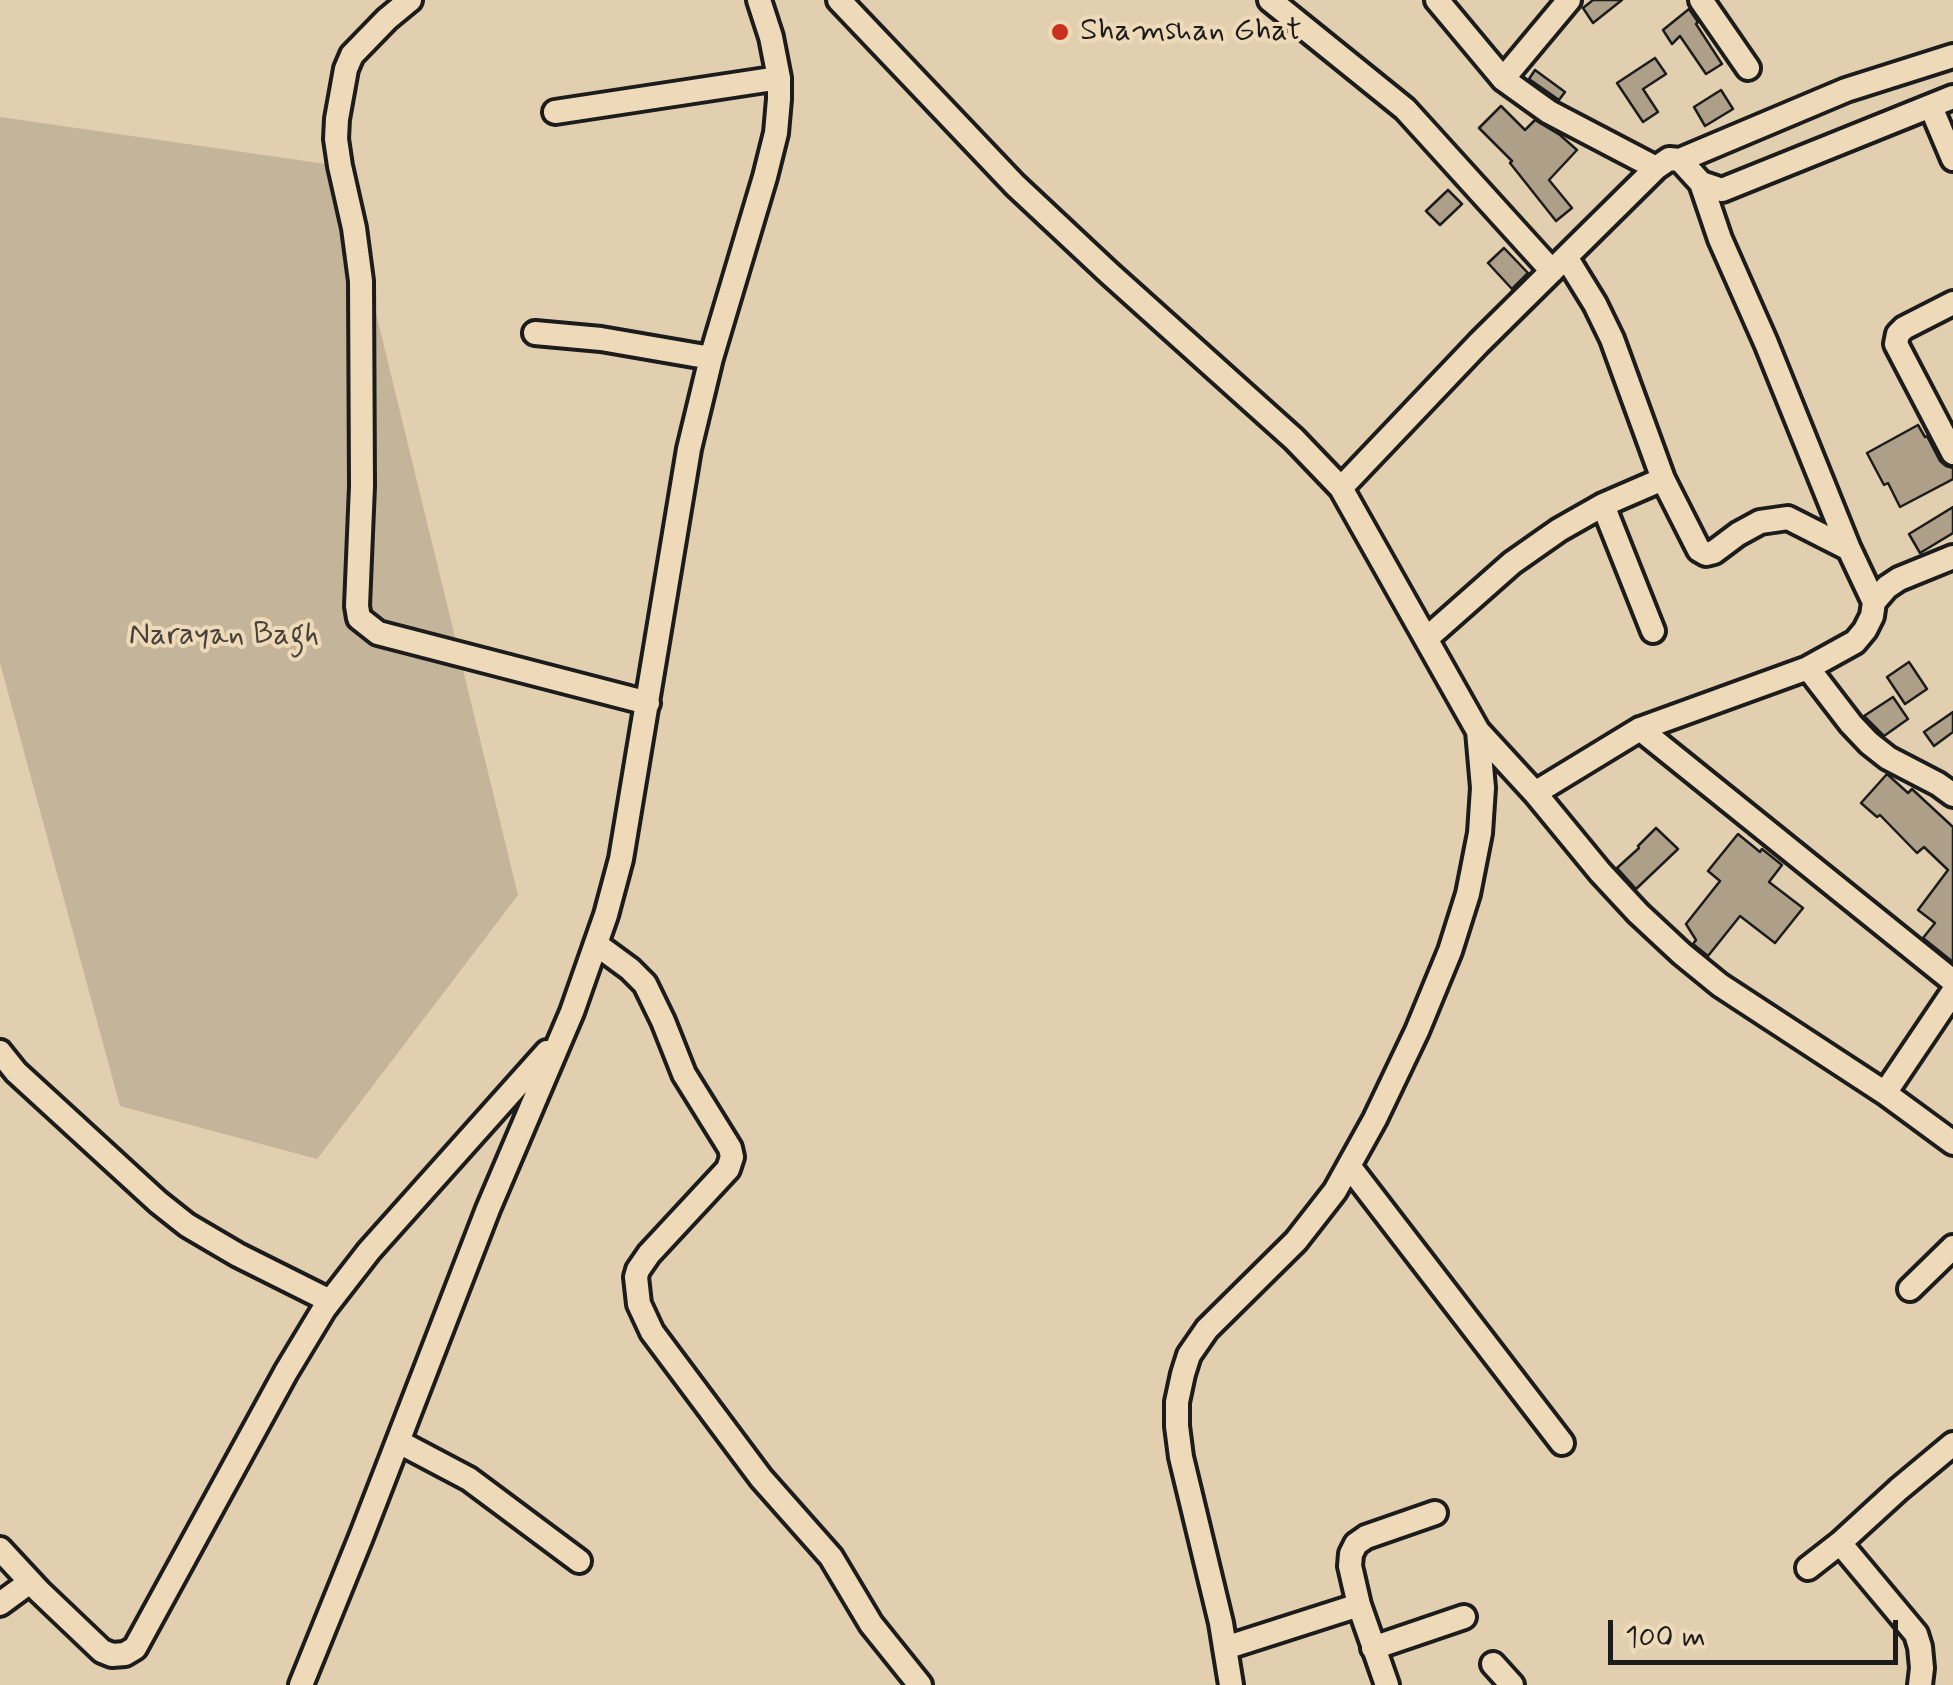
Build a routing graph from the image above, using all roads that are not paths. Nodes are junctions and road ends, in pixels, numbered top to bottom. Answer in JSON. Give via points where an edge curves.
{"nodes":[{"id":1,"x":410,"y":0,"type":"edge"},
{"id":2,"x":760,"y":0,"type":"edge"},
{"id":3,"x":839,"y":0,"type":"edge"},
{"id":4,"x":1270,"y":0,"type":"edge"},
{"id":5,"x":1437,"y":0,"type":"edge"},
{"id":6,"x":1570,"y":0,"type":"edge"},
{"id":7,"x":1702,"y":0,"type":"edge"},
{"id":8,"x":1953,"y":56,"type":"edge"},
{"id":9,"x":1748,"y":68,"type":"dead end"},
{"id":10,"x":778,"y":78,"type":"junction"},
{"id":11,"x":1503,"y":79,"type":"junction"},
{"id":12,"x":1953,"y":97,"type":"edge"},
{"id":13,"x":1930,"y":107,"type":"junction"},
{"id":14,"x":555,"y":112,"type":"dead end"},
{"id":15,"x":1953,"y":159,"type":"edge"},
{"id":16,"x":1680,"y":160,"type":"junction"},
{"id":17,"x":1656,"y":168,"type":"junction"},
{"id":18,"x":1701,"y":184,"type":"junction"},
{"id":19,"x":1559,"y":264,"type":"junction"},
{"id":20,"x":1953,"y":302,"type":"edge"},
{"id":21,"x":535,"y":333,"type":"dead end"},
{"id":22,"x":712,"y":358,"type":"junction"},
{"id":23,"x":1953,"y":453,"type":"edge"},
{"id":24,"x":1663,"y":479,"type":"junction"},
{"id":25,"x":1341,"y":488,"type":"junction"},
{"id":26,"x":1604,"y":505,"type":"junction"},
{"id":27,"x":1849,"y":549,"type":"junction"},
{"id":28,"x":1953,"y":558,"type":"edge"},
{"id":29,"x":1874,"y":602,"type":"junction"},
{"id":30,"x":1653,"y":630,"type":"dead end"},
{"id":31,"x":1426,"y":639,"type":"junction"},
{"id":32,"x":1808,"y":668,"type":"junction"},
{"id":33,"x":648,"y":703,"type":"junction"},
{"id":34,"x":1640,"y":729,"type":"junction"},
{"id":35,"x":1478,"y":731,"type":"junction"},
{"id":36,"x":1534,"y":793,"type":"junction"},
{"id":37,"x":1953,"y":796,"type":"edge"},
{"id":38,"x":596,"y":944,"type":"junction"},
{"id":39,"x":1953,"y":981,"type":"edge"},
{"id":40,"x":1953,"y":992,"type":"edge"},
{"id":41,"x":562,"y":1034,"type":"junction"},
{"id":42,"x":0,"y":1052,"type":"edge"},
{"id":43,"x":1885,"y":1093,"type":"junction"},
{"id":44,"x":1953,"y":1143,"type":"edge"},
{"id":45,"x":1349,"y":1166,"type":"junction"},
{"id":46,"x":1953,"y":1246,"type":"edge"},
{"id":47,"x":1910,"y":1289,"type":"dead end"},
{"id":48,"x":330,"y":1301,"type":"junction"},
{"id":49,"x":399,"y":1442,"type":"junction"},
{"id":50,"x":1562,"y":1443,"type":"dead end"},
{"id":51,"x":1953,"y":1444,"type":"edge"},
{"id":52,"x":1434,"y":1513,"type":"dead end"},
{"id":53,"x":1840,"y":1543,"type":"junction"},
{"id":54,"x":0,"y":1549,"type":"edge"},
{"id":55,"x":579,"y":1561,"type":"dead end"},
{"id":56,"x":1808,"y":1568,"type":"dead end"},
{"id":57,"x":30,"y":1582,"type":"junction"},
{"id":58,"x":0,"y":1604,"type":"edge"},
{"id":59,"x":1359,"y":1604,"type":"junction"},
{"id":60,"x":1464,"y":1618,"type":"dead end"},
{"id":61,"x":1225,"y":1648,"type":"junction"},
{"id":62,"x":1374,"y":1648,"type":"junction"},
{"id":63,"x":1492,"y":1664,"type":"dead end"},
{"id":64,"x":301,"y":1685,"type":"edge"},
{"id":65,"x":920,"y":1685,"type":"edge"},
{"id":66,"x":1231,"y":1685,"type":"edge"},
{"id":67,"x":1386,"y":1685,"type":"edge"},
{"id":68,"x":1512,"y":1685,"type":"edge"},
{"id":69,"x":1920,"y":1685,"type":"edge"}],
"edges":[{"from":1,"to":33,"type":"street","via":[[352,55],[337,120],[360,282],[360,618],[378,633]]},
{"from":2,"to":10,"type":"street"},
{"from":3,"to":25,"type":"street","via":[[1015,185]]},
{"from":4,"to":19,"type":"street","via":[[1406,109]]},
{"from":5,"to":11,"type":"street"},
{"from":6,"to":11,"type":"street"},
{"from":7,"to":9,"type":"street"},
{"from":8,"to":16,"type":"street","via":[[1846,90]]},
{"from":10,"to":14,"type":"street"},
{"from":10,"to":22,"type":"street","via":[[776,132]]},
{"from":11,"to":17,"type":"street","via":[[1549,112]]},
{"from":12,"to":13,"type":"street"},
{"from":13,"to":15,"type":"street"},
{"from":13,"to":18,"type":"street","via":[[1722,190]]},
{"from":16,"to":17,"type":"street"},
{"from":16,"to":18,"type":"street"},
{"from":17,"to":19,"type":"street"},
{"from":18,"to":27,"type":"street"},
{"from":19,"to":24,"type":"street","via":[[1595,304],[1612,339]]},
{"from":19,"to":25,"type":"street"},
{"from":20,"to":23,"type":"street","via":[[1904,328],[1896,344]]},
{"from":21,"to":22,"type":"street"},
{"from":22,"to":33,"type":"street","via":[[681,490]]},
{"from":24,"to":26,"type":"street"},
{"from":24,"to":27,"type":"street","via":[[1694,544],[1706,554],[1778,518]]},
{"from":25,"to":31,"type":"street"},
{"from":26,"to":30,"type":"street"},
{"from":26,"to":31,"type":"street","via":[[1512,563]]},
{"from":27,"to":29,"type":"street"},
{"from":28,"to":29,"type":"street","via":[[1899,579]]},
{"from":29,"to":32,"type":"street","via":[[1855,642]]},
{"from":31,"to":35,"type":"street"},
{"from":32,"to":34,"type":"street"},
{"from":32,"to":37,"type":"street","via":[[1870,743]]},
{"from":33,"to":38,"type":"street","via":[[621,860]]},
{"from":34,"to":36,"type":"street"},
{"from":34,"to":39,"type":"street"},
{"from":35,"to":36,"type":"street"},
{"from":35,"to":45,"type":"street","via":[[1483,788],[1468,894],[1417,1031]]},
{"from":36,"to":43,"type":"street","via":[[1682,954]]},
{"from":38,"to":41,"type":"street"},
{"from":38,"to":65,"type":"street","via":[[645,984],[690,1086],[732,1157],[638,1270],[639,1304],[652,1332],[761,1478],[831,1557],[871,1624]]},
{"from":40,"to":43,"type":"street"},
{"from":41,"to":48,"type":"street"},
{"from":41,"to":49,"type":"street"},
{"from":42,"to":48,"type":"street","via":[[187,1225]]},
{"from":43,"to":44,"type":"street"},
{"from":45,"to":50,"type":"street"},
{"from":45,"to":61,"type":"street","via":[[1296,1241],[1207,1329],[1183,1374],[1177,1402],[1181,1457]]},
{"from":46,"to":47,"type":"street"},
{"from":48,"to":57,"type":"street","via":[[135,1648],[112,1656],[102,1651]]},
{"from":49,"to":55,"type":"street","via":[[469,1479]]},
{"from":49,"to":64,"type":"street"},
{"from":51,"to":53,"type":"street"},
{"from":52,"to":59,"type":"street","via":[[1356,1544],[1350,1566]]},
{"from":53,"to":56,"type":"street"},
{"from":53,"to":69,"type":"street","via":[[1916,1634]]},
{"from":54,"to":57,"type":"street"},
{"from":57,"to":58,"type":"street"},
{"from":59,"to":61,"type":"street"},
{"from":59,"to":62,"type":"street"},
{"from":60,"to":62,"type":"street"},
{"from":61,"to":66,"type":"street"},
{"from":62,"to":67,"type":"street"},
{"from":63,"to":68,"type":"street"}]}
